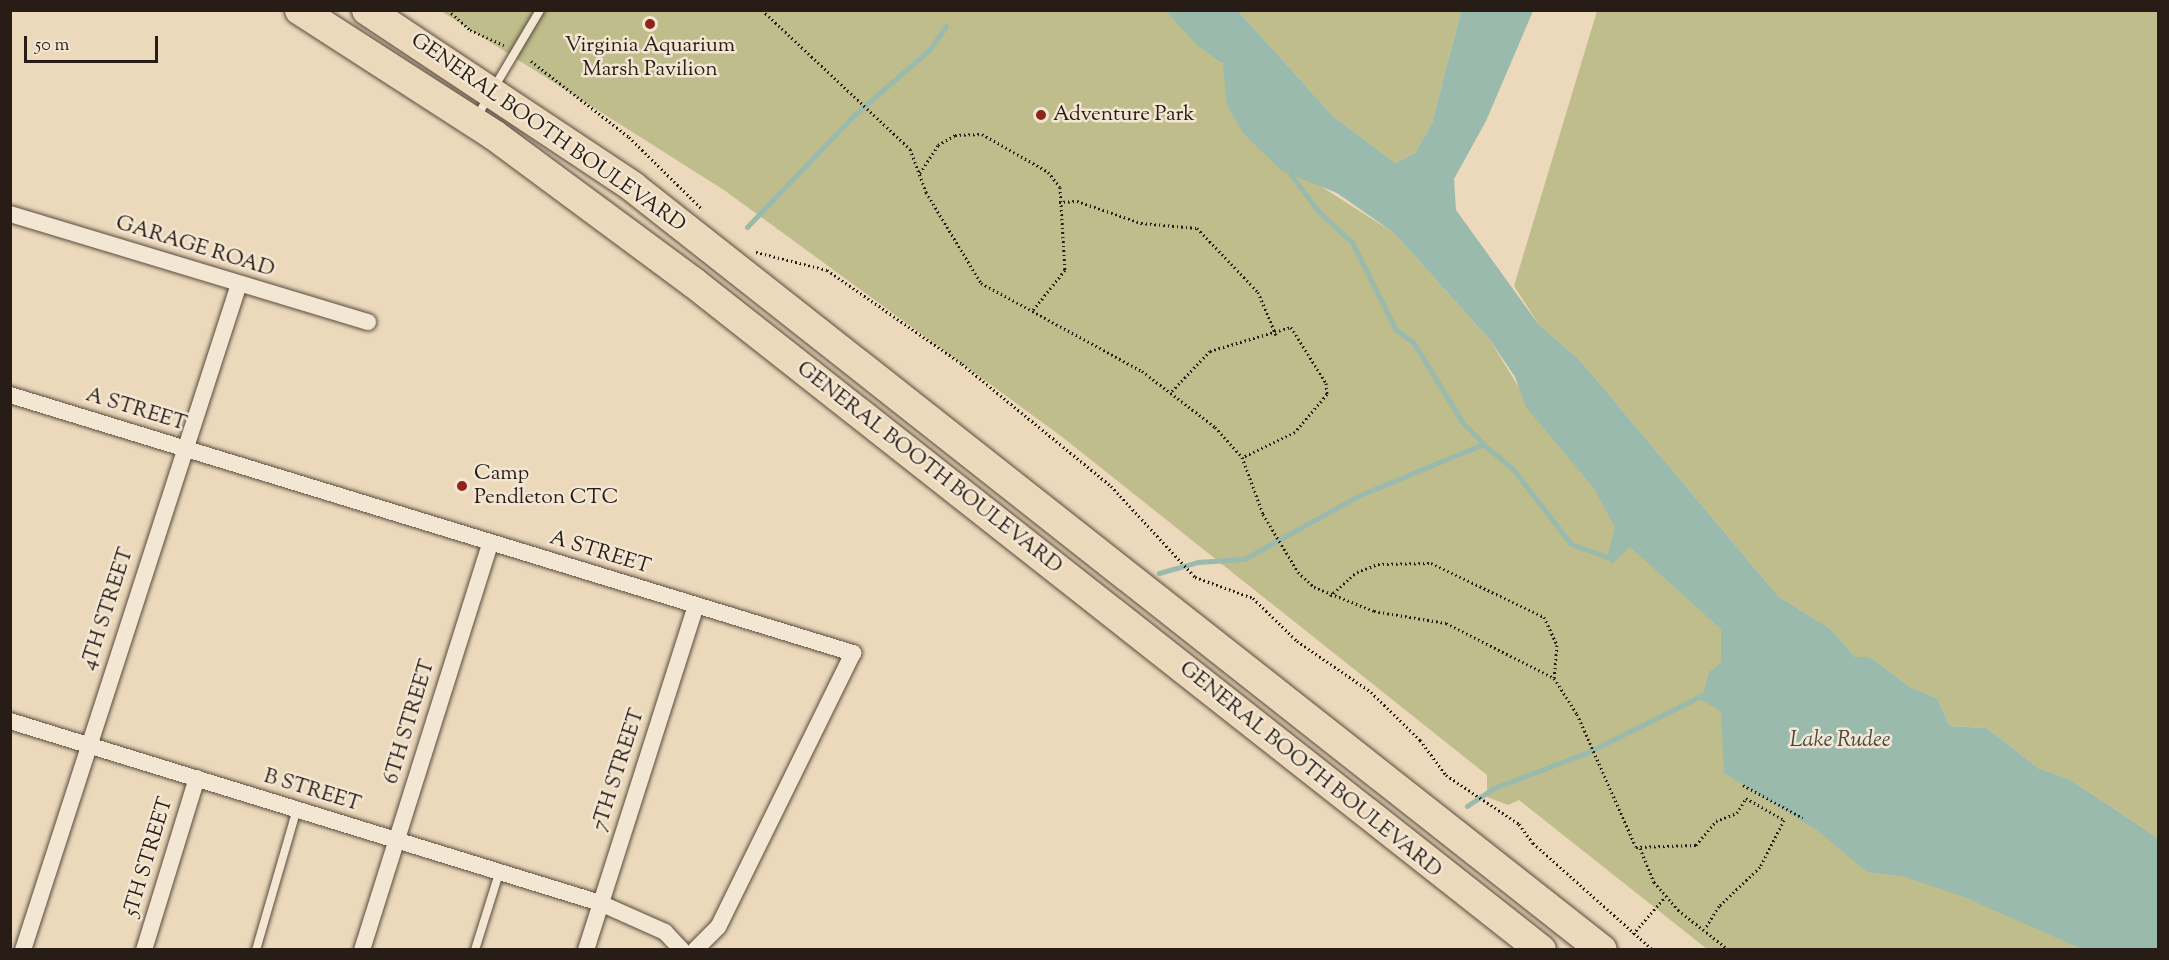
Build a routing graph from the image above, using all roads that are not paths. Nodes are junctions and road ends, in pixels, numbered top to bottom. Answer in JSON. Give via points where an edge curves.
{"nodes":[{"id":1,"x":300,"y":10,"type":"edge"},
{"id":2,"x":367,"y":10,"type":"edge"},
{"id":3,"x":540,"y":10,"type":"edge"},
{"id":4,"x":491,"y":90,"type":"junction"},
{"id":5,"x":474,"y":122,"type":"junction"},
{"id":6,"x":10,"y":214,"type":"edge"},
{"id":7,"x":239,"y":284,"type":"junction"},
{"id":8,"x":368,"y":322,"type":"dead end"},
{"id":9,"x":10,"y":395,"type":"edge"},
{"id":10,"x":185,"y":449,"type":"junction"},
{"id":11,"x":490,"y":543,"type":"junction"},
{"id":12,"x":696,"y":606,"type":"junction"},
{"id":13,"x":10,"y":721,"type":"edge"},
{"id":14,"x":87,"y":745,"type":"junction"},
{"id":15,"x":197,"y":778,"type":"junction"},
{"id":16,"x":297,"y":809,"type":"junction"},
{"id":17,"x":396,"y":841,"type":"junction"},
{"id":18,"x":500,"y":870,"type":"junction"},
{"id":19,"x":600,"y":903,"type":"junction"},
{"id":20,"x":23,"y":950,"type":"edge"},
{"id":21,"x":144,"y":950,"type":"edge"},
{"id":22,"x":256,"y":950,"type":"edge"},
{"id":23,"x":362,"y":950,"type":"edge"},
{"id":24,"x":475,"y":950,"type":"edge"},
{"id":25,"x":586,"y":950,"type":"edge"},
{"id":26,"x":682,"y":950,"type":"edge"},
{"id":27,"x":695,"y":950,"type":"edge"},
{"id":28,"x":1541,"y":950,"type":"edge"},
{"id":29,"x":1602,"y":950,"type":"edge"}],
"edges":[{"from":1,"to":5,"type":"highway","name":"GENERAL BOOTH BOULEVARD"},
{"from":2,"to":4,"type":"highway","name":"GENERAL BOOTH BOULEVARD"},
{"from":3,"to":4,"type":"lane"},
{"from":4,"to":5,"type":"lane"},
{"from":4,"to":29,"type":"highway","name":"GENERAL BOOTH BOULEVARD","via":[[633,187]]},
{"from":5,"to":28,"type":"highway","name":"GENERAL BOOTH BOULEVARD","via":[[694,283]]},
{"from":6,"to":7,"type":"street","name":"GARAGE ROAD"},
{"from":7,"to":8,"type":"street","name":"GARAGE ROAD"},
{"from":7,"to":10,"type":"street","name":"4TH STREET"},
{"from":9,"to":10,"type":"street","name":"A STREET"},
{"from":10,"to":11,"type":"street","name":"A STREET"},
{"from":10,"to":14,"type":"street","name":"4TH STREET"},
{"from":11,"to":12,"type":"street","name":"A STREET"},
{"from":11,"to":17,"type":"street","name":"6TH STREET"},
{"from":12,"to":19,"type":"street","name":"7TH STREET"},
{"from":12,"to":27,"type":"street","name":"A STREET","via":[[854,653],[718,927]]},
{"from":13,"to":14,"type":"street","name":"B STREET"},
{"from":14,"to":15,"type":"street","name":"B STREET"},
{"from":14,"to":20,"type":"street","name":"4TH STREET"},
{"from":15,"to":16,"type":"street","name":"B STREET"},
{"from":15,"to":21,"type":"street","name":"5TH STREET"},
{"from":16,"to":17,"type":"street","name":"B STREET"},
{"from":16,"to":22,"type":"lane"},
{"from":17,"to":18,"type":"street","name":"B STREET"},
{"from":17,"to":23,"type":"street","name":"6TH STREET"},
{"from":18,"to":19,"type":"street","name":"B STREET"},
{"from":18,"to":24,"type":"lane"},
{"from":19,"to":25,"type":"street","name":"7TH STREET"},
{"from":19,"to":26,"type":"street","name":"B STREET","via":[[665,932]]}]}
